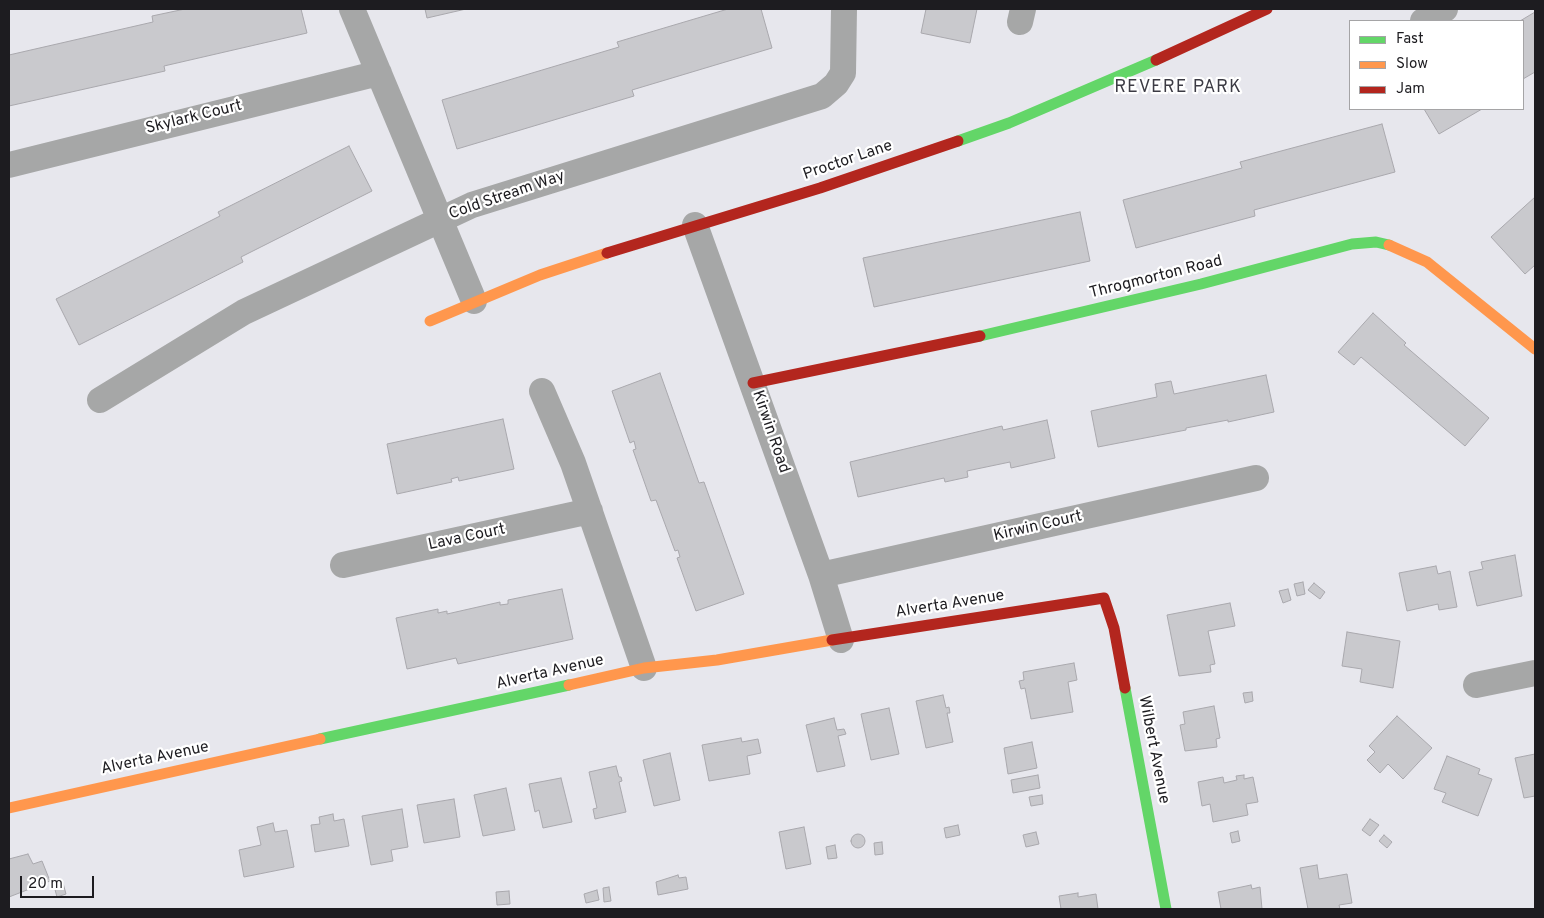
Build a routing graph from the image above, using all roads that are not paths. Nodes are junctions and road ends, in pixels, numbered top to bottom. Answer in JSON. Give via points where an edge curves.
{"nodes":[{"id":1,"x":352,"y":9,"type":"edge"},
{"id":2,"x":844,"y":9,"type":"edge"},
{"id":3,"x":1268,"y":9,"type":"edge"},
{"id":4,"x":1445,"y":9,"type":"edge"},
{"id":5,"x":1425,"y":20,"type":"edge"},
{"id":6,"x":379,"y":73,"type":"junction"},
{"id":7,"x":9,"y":165,"type":"edge"},
{"id":8,"x":440,"y":219,"type":"junction"},
{"id":9,"x":695,"y":225,"type":"junction"},
{"id":10,"x":474,"y":300,"type":"junction"},
{"id":11,"x":430,"y":321,"type":"dead end"},
{"id":12,"x":1535,"y":349,"type":"edge"},
{"id":13,"x":753,"y":383,"type":"junction"},
{"id":14,"x":542,"y":390,"type":"dead end"},
{"id":15,"x":100,"y":400,"type":"dead end"},
{"id":16,"x":1256,"y":478,"type":"dead end"},
{"id":17,"x":590,"y":511,"type":"junction"},
{"id":18,"x":343,"y":565,"type":"dead end"},
{"id":19,"x":821,"y":576,"type":"junction"},
{"id":20,"x":1104,"y":598,"type":"joint"},
{"id":21,"x":841,"y":640,"type":"junction"},
{"id":22,"x":644,"y":668,"type":"junction"},
{"id":23,"x":1535,"y":673,"type":"edge"},
{"id":24,"x":1476,"y":684,"type":"dead end"},
{"id":25,"x":9,"y":808,"type":"edge"},
{"id":26,"x":1166,"y":909,"type":"edge"}],
"edges":[{"from":1,"to":6,"type":"street"},
{"from":2,"to":8,"type":"street","name":"Cold Stream Way","via":[[843,73],[822,96],[472,205]]},
{"from":3,"to":9,"type":"street","name":"Proctor Lane","via":[[1009,123],[820,188]]},
{"from":4,"to":5,"type":"street"},
{"from":6,"to":7,"type":"street","name":"Skylark Court"},
{"from":6,"to":8,"type":"street"},
{"from":8,"to":10,"type":"street"},
{"from":8,"to":15,"type":"street","name":"Cold Stream Way","via":[[244,312]]},
{"from":9,"to":10,"type":"street","name":"Proctor Lane"},
{"from":9,"to":13,"type":"street","name":"Kirwin Road"},
{"from":10,"to":11,"type":"street","name":"Proctor Lane"},
{"from":12,"to":13,"type":"street","name":"Throgmorton Road","via":[[1427,262],[1394,246],[1376,242],[1352,244],[1004,331]]},
{"from":13,"to":19,"type":"street","name":"Kirwin Road"},
{"from":14,"to":17,"type":"street"},
{"from":16,"to":19,"type":"street","name":"Kirwin Court"},
{"from":17,"to":18,"type":"street","name":"Lava Court"},
{"from":17,"to":22,"type":"street"},
{"from":19,"to":21,"type":"street","name":"Kirwin Road"},
{"from":20,"to":21,"type":"street","name":"Alverta Avenue"},
{"from":20,"to":26,"type":"street","name":"Wilbert Avenue","via":[[1114,628]]},
{"from":21,"to":22,"type":"street","name":"Alverta Avenue"},
{"from":22,"to":25,"type":"street","name":"Alverta Avenue"},
{"from":23,"to":24,"type":"street"}]}
